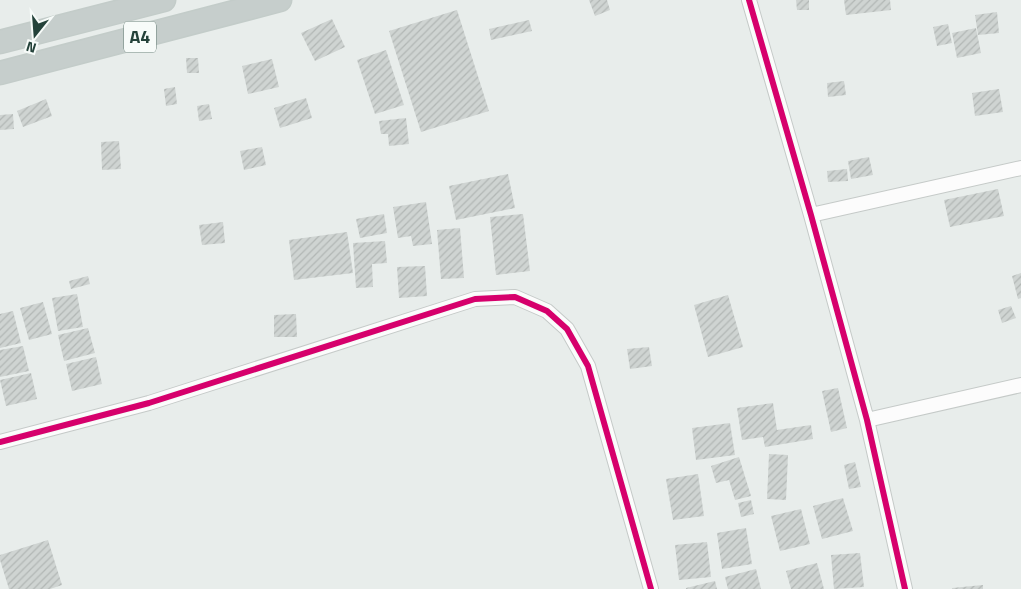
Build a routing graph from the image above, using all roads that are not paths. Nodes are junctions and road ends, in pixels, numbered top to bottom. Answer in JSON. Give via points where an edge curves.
{"nodes":[{"id":1,"x":164,"y":0,"type":"edge"},
{"id":2,"x":280,"y":0,"type":"edge"},
{"id":3,"x":749,"y":0,"type":"edge"},
{"id":4,"x":0,"y":42,"type":"edge"},
{"id":5,"x":0,"y":73,"type":"edge"},
{"id":6,"x":1021,"y":168,"type":"edge"},
{"id":7,"x":811,"y":215,"type":"junction"},
{"id":8,"x":1021,"y":385,"type":"edge"},
{"id":9,"x":868,"y":420,"type":"junction"},
{"id":10,"x":0,"y":442,"type":"edge"},
{"id":11,"x":652,"y":589,"type":"edge"},
{"id":12,"x":905,"y":589,"type":"edge"}],
"edges":[{"from":1,"to":4,"type":"highway","number":"A4"},
{"from":2,"to":5,"type":"highway","number":"A4"},
{"from":3,"to":7,"type":"street"},
{"from":6,"to":7,"type":"street"},
{"from":7,"to":9,"type":"street"},
{"from":8,"to":9,"type":"street"},
{"from":9,"to":12,"type":"street"},
{"from":10,"to":11,"type":"street","via":[[149,403],[475,299],[514,297],[547,311],[567,330],[588,366]]}]}
